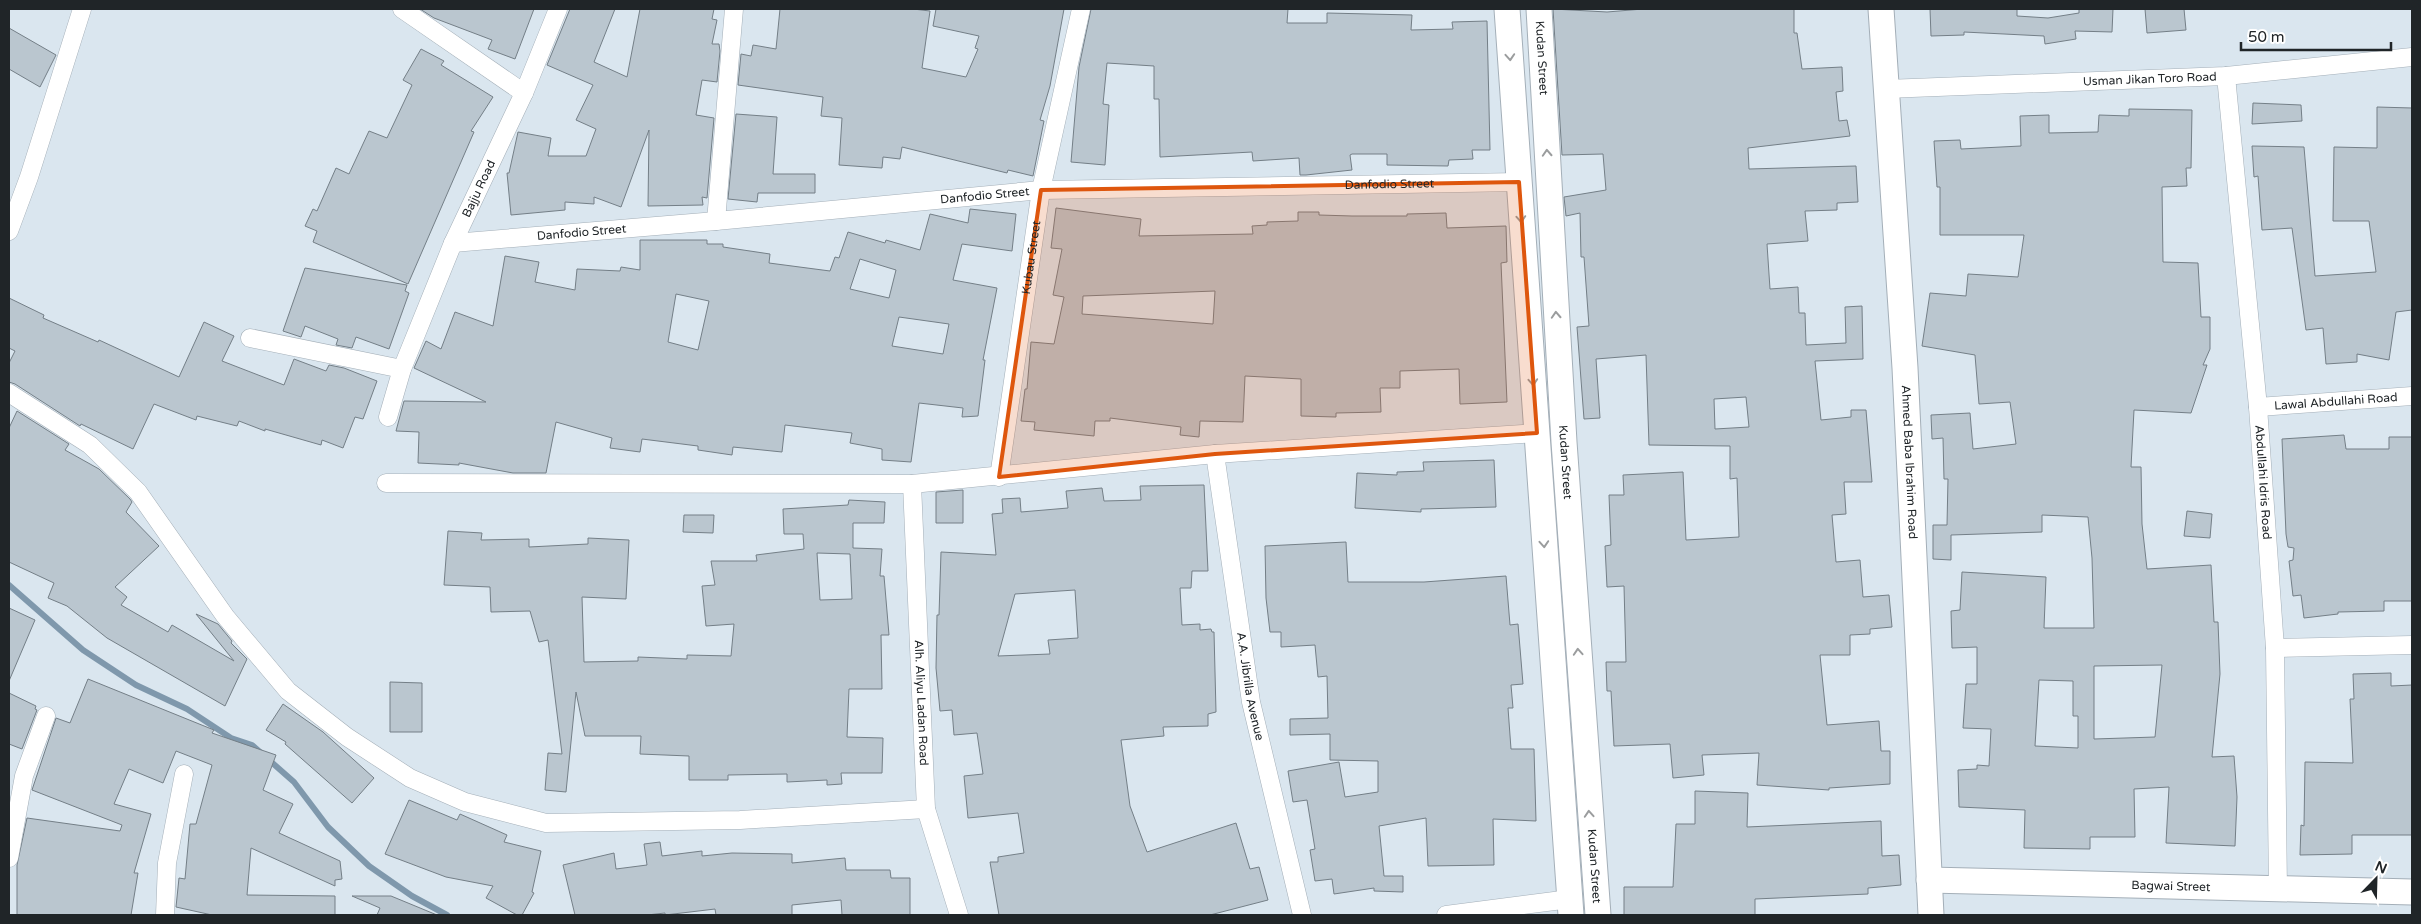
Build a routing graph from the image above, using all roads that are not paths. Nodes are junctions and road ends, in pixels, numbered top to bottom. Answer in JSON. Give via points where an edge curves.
{"nodes":[{"id":1,"x":82,"y":9,"type":"edge"},
{"id":2,"x":402,"y":9,"type":"edge"},
{"id":3,"x":558,"y":9,"type":"edge"},
{"id":4,"x":734,"y":9,"type":"edge"},
{"id":5,"x":1081,"y":9,"type":"edge"},
{"id":6,"x":1507,"y":9,"type":"edge"},
{"id":7,"x":1539,"y":9,"type":"edge"},
{"id":8,"x":1881,"y":9,"type":"edge"},
{"id":9,"x":2412,"y":57,"type":"edge"},
{"id":10,"x":2226,"y":76,"type":"junction"},
{"id":11,"x":1886,"y":89,"type":"junction"},
{"id":12,"x":524,"y":93,"type":"junction"},
{"id":13,"x":1518,"y":182,"type":"junction"},
{"id":14,"x":1040,"y":190,"type":"junction"},
{"id":15,"x":716,"y":221,"type":"junction"},
{"id":16,"x":9,"y":231,"type":"edge"},
{"id":17,"x":453,"y":243,"type":"junction"},
{"id":18,"x":250,"y":338,"type":"dead end"},
{"id":19,"x":402,"y":369,"type":"junction"},
{"id":20,"x":9,"y":393,"type":"edge"},
{"id":21,"x":2412,"y":396,"type":"edge"},
{"id":22,"x":2258,"y":408,"type":"junction"},
{"id":23,"x":388,"y":417,"type":"dead end"},
{"id":24,"x":1536,"y":433,"type":"junction"},
{"id":25,"x":1215,"y":454,"type":"junction"},
{"id":26,"x":999,"y":477,"type":"junction"},
{"id":27,"x":386,"y":483,"type":"dead end"},
{"id":28,"x":912,"y":484,"type":"junction"},
{"id":29,"x":2412,"y":645,"type":"edge"},
{"id":30,"x":2275,"y":648,"type":"junction"},
{"id":31,"x":46,"y":716,"type":"dead end"},
{"id":32,"x":184,"y":774,"type":"dead end"},
{"id":33,"x":926,"y":809,"type":"junction"},
{"id":34,"x":9,"y":858,"type":"edge"},
{"id":35,"x":1930,"y":880,"type":"junction"},
{"id":36,"x":2278,"y":890,"type":"junction"},
{"id":37,"x":2412,"y":892,"type":"edge"},
{"id":38,"x":1571,"y":907,"type":"edge"},
{"id":39,"x":165,"y":915,"type":"edge"},
{"id":40,"x":959,"y":915,"type":"edge"},
{"id":41,"x":1302,"y":915,"type":"edge"},
{"id":42,"x":1446,"y":915,"type":"edge"},
{"id":43,"x":1598,"y":915,"type":"edge"},
{"id":44,"x":1931,"y":915,"type":"edge"}],
"edges":[{"from":1,"to":16,"type":"street"},
{"from":2,"to":12,"type":"street"},
{"from":3,"to":12,"type":"street","name":"Bajju Road"},
{"from":4,"to":15,"type":"street"},
{"from":5,"to":14,"type":"street","name":"Kubau Street"},
{"from":6,"to":13,"type":"street","one_way":true},
{"from":43,"to":7,"type":"street","name":"Kudan Street","one_way":true,"via":[[1565,462]]},
{"from":8,"to":11,"type":"street","name":"Ahmed Baba Ibrahim Road"},
{"from":9,"to":10,"type":"street","name":"Usman Jikan Toro Road"},
{"from":10,"to":11,"type":"street","name":"Usman Jikan Toro Road"},
{"from":10,"to":22,"type":"street","name":"Abdullahi Idris Road"},
{"from":11,"to":35,"type":"street","name":"Ahmed Baba Ibrahim Road","via":[[1905,368]]},
{"from":12,"to":17,"type":"street","name":"Bajju Road"},
{"from":13,"to":14,"type":"street","name":"Danfodio Street"},
{"from":13,"to":24,"type":"street","one_way":true},
{"from":14,"to":15,"type":"street","name":"Danfodio Street"},
{"from":14,"to":26,"type":"street","name":"Kubau Street"},
{"from":15,"to":17,"type":"street","name":"Danfodio Street"},
{"from":17,"to":19,"type":"street","name":"Bajju Road"},
{"from":18,"to":19,"type":"street"},
{"from":19,"to":23,"type":"street","name":"Bajju Road"},
{"from":20,"to":33,"type":"street","via":[[90,446],[138,492],[225,616],[288,692],[347,737],[410,778],[465,802],[546,823],[740,820]]},
{"from":21,"to":22,"type":"street","name":"Lawal Abdullahi Road"},
{"from":22,"to":30,"type":"street","name":"Abdullahi Idris Road"},
{"from":24,"to":25,"type":"street"},
{"from":24,"to":38,"type":"street","one_way":true},
{"from":25,"to":26,"type":"street"},
{"from":25,"to":41,"type":"street","name":"A.A. Jibrilla Avenue","via":[[1251,702]]},
{"from":26,"to":28,"type":"street"},
{"from":27,"to":28,"type":"street"},
{"from":28,"to":33,"type":"street","name":"Alh. Aliyu Ladan Road"},
{"from":29,"to":30,"type":"street"},
{"from":30,"to":36,"type":"street","name":"Abdullahi Idris Road"},
{"from":31,"to":34,"type":"street","via":[[24,776]]},
{"from":32,"to":39,"type":"street","via":[[167,863]]},
{"from":33,"to":40,"type":"street","name":"Alh. Aliyu Ladan Road"},
{"from":35,"to":36,"type":"street","name":"Bagwai Street"},
{"from":35,"to":44,"type":"street","name":"Ahmed Baba Ibrahim Road"},
{"from":36,"to":37,"type":"street","name":"Bagwai Street"},
{"from":38,"to":42,"type":"street"}]}
